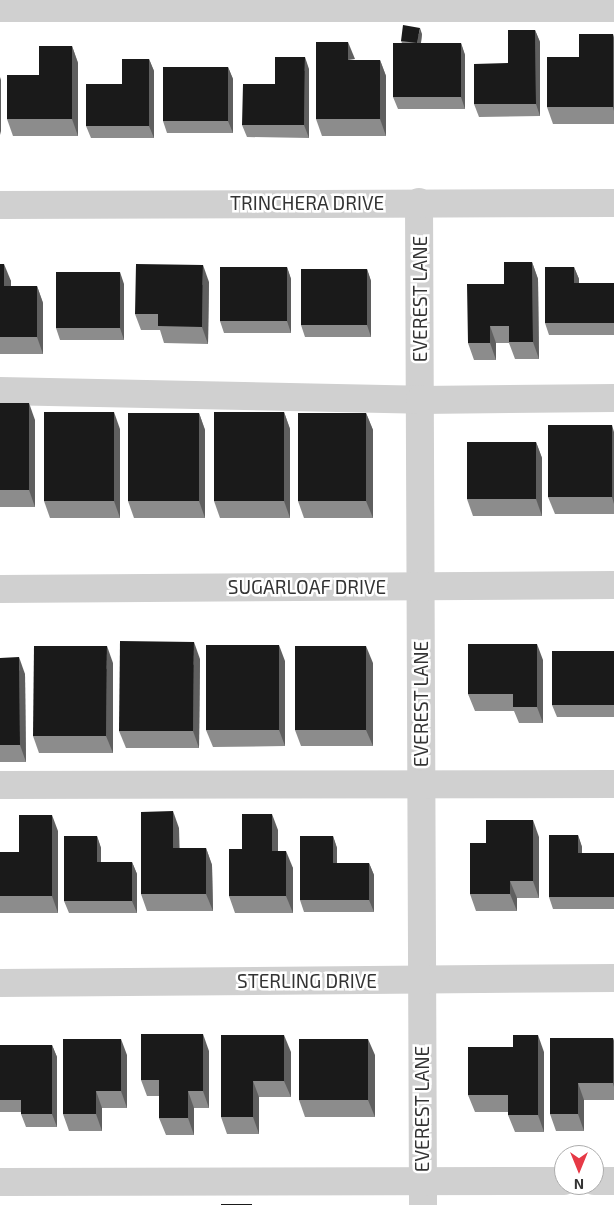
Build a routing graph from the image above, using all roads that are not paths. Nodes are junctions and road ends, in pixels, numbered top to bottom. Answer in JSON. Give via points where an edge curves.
{"nodes":[{"id":1,"x":253,"y":5,"type":"edge"},
{"id":2,"x":0,"y":8,"type":"edge"},
{"id":3,"x":614,"y":8,"type":"edge"},
{"id":4,"x":419,"y":202,"type":"junction"},
{"id":5,"x":614,"y":203,"type":"edge"},
{"id":6,"x":0,"y":205,"type":"edge"},
{"id":7,"x":0,"y":391,"type":"edge"},
{"id":8,"x":614,"y":398,"type":"edge"},
{"id":9,"x":420,"y":400,"type":"junction"},
{"id":10,"x":614,"y":585,"type":"edge"},
{"id":11,"x":420,"y":586,"type":"junction"},
{"id":12,"x":0,"y":589,"type":"edge"},
{"id":13,"x":614,"y":784,"type":"edge"},
{"id":14,"x":421,"y":785,"type":"junction"},
{"id":15,"x":0,"y":786,"type":"edge"},
{"id":16,"x":614,"y":978,"type":"edge"},
{"id":17,"x":422,"y":980,"type":"junction"},
{"id":18,"x":0,"y":983,"type":"edge"},
{"id":19,"x":554,"y":1181,"type":"edge"},
{"id":20,"x":0,"y":1182,"type":"edge"},
{"id":21,"x":423,"y":1193,"type":"edge"}],
"edges":[{"from":1,"to":2,"type":"street"},
{"from":1,"to":3,"type":"street"},
{"from":4,"to":5,"type":"street","name":"TRINCHERA DRIVE"},
{"from":4,"to":6,"type":"street","name":"TRINCHERA DRIVE"},
{"from":4,"to":9,"type":"street","name":"EVEREST LANE"},
{"from":7,"to":9,"type":"street"},
{"from":8,"to":9,"type":"street"},
{"from":9,"to":11,"type":"street","name":"EVEREST LANE"},
{"from":10,"to":11,"type":"street","name":"SUGARLOAF DRIVE"},
{"from":11,"to":12,"type":"street","name":"SUGARLOAF DRIVE"},
{"from":11,"to":14,"type":"street","name":"EVEREST LANE"},
{"from":13,"to":14,"type":"street"},
{"from":14,"to":15,"type":"street"},
{"from":14,"to":17,"type":"street","name":"EVEREST LANE"},
{"from":16,"to":17,"type":"street","name":"STERLING DRIVE"},
{"from":17,"to":18,"type":"street","name":"STERLING DRIVE"},
{"from":17,"to":21,"type":"street","name":"EVEREST LANE"},
{"from":19,"to":21,"type":"street"},
{"from":20,"to":21,"type":"street"}]}
